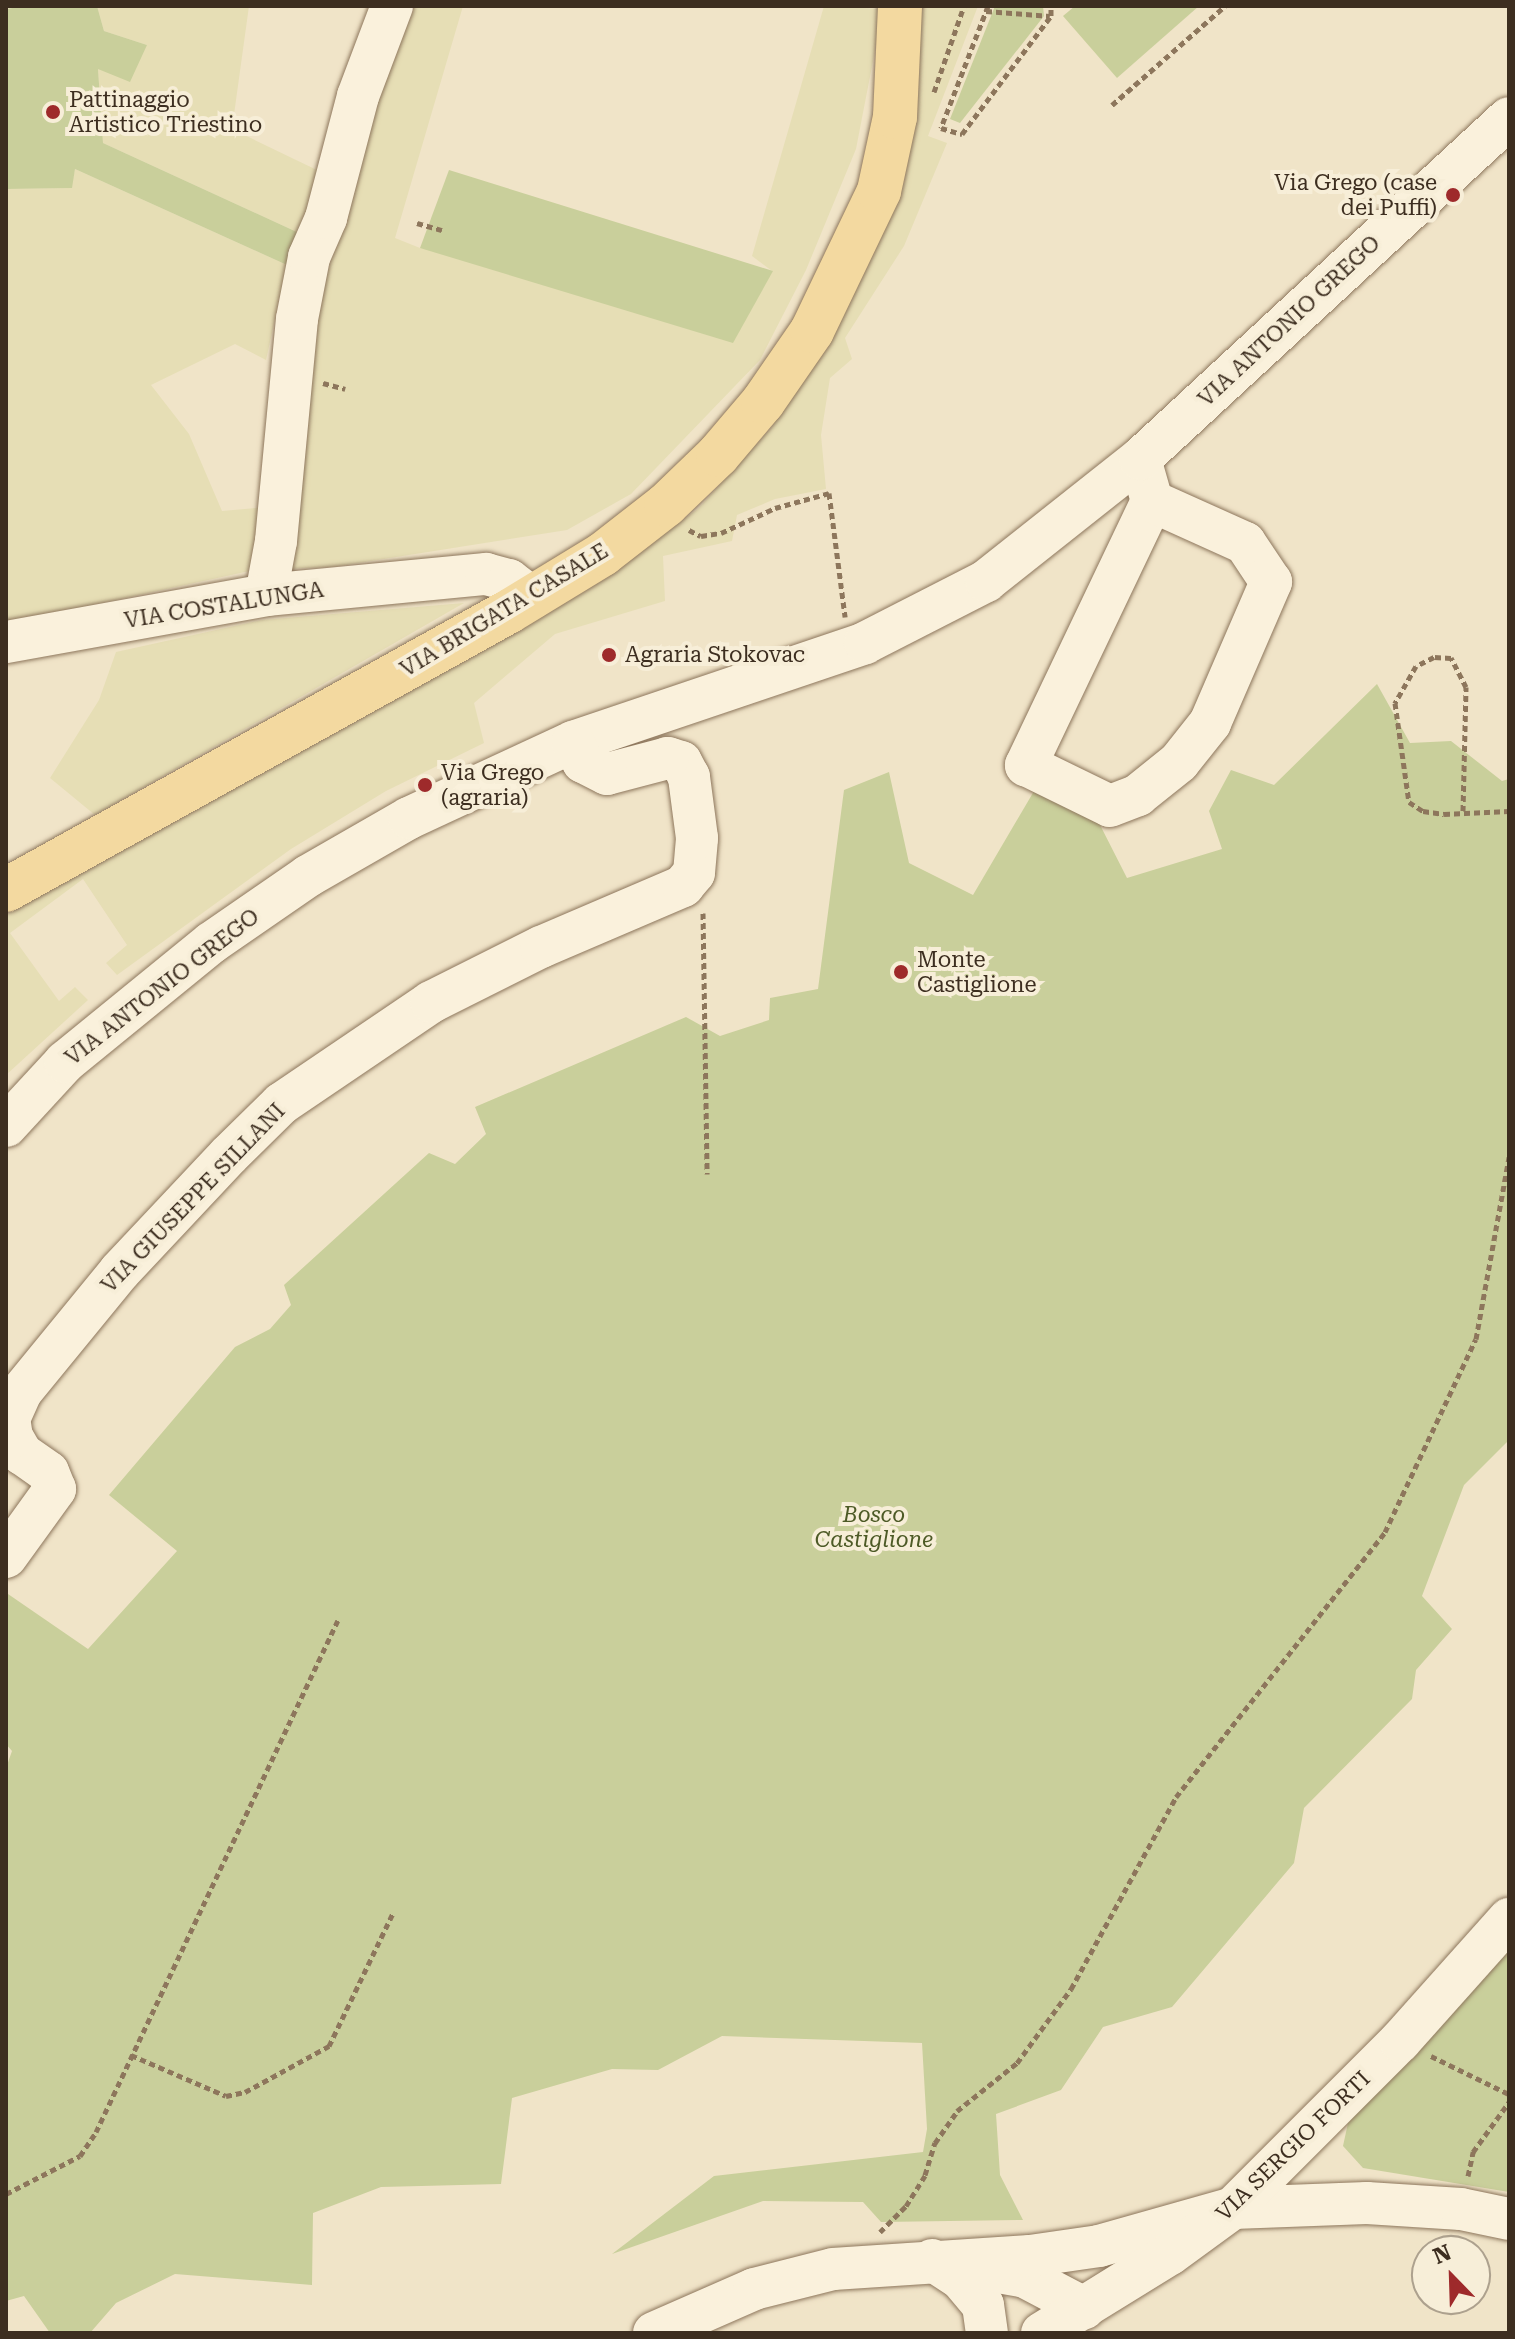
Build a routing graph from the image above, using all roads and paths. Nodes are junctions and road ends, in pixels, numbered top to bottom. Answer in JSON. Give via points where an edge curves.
{"nodes":[{"id":1,"x":392,"y":6,"type":"edge"},
{"id":2,"x":900,"y":6,"type":"edge"},
{"id":3,"x":1051,"y":6,"type":"edge"},
{"id":4,"x":1225,"y":6,"type":"edge"},
{"id":5,"x":987,"y":8,"type":"edge"},
{"id":6,"x":1051,"y":16,"type":"junction"},
{"id":7,"x":1112,"y":105,"type":"dead end"},
{"id":8,"x":1509,"y":118,"type":"edge"},
{"id":9,"x":417,"y":223,"type":"dead end"},
{"id":10,"x":442,"y":230,"type":"dead end"},
{"id":11,"x":1140,"y":459,"type":"junction"},
{"id":12,"x":1152,"y":501,"type":"junction"},
{"id":13,"x":666,"y":505,"type":"junction"},
{"id":14,"x":266,"y":595,"type":"junction"},
{"id":15,"x":532,"y":598,"type":"junction"},
{"id":16,"x":845,"y":622,"type":"dead end"},
{"id":17,"x":6,"y":642,"type":"edge"},
{"id":18,"x":573,"y":742,"type":"junction"},
{"id":19,"x":1463,"y":811,"type":"junction"},
{"id":20,"x":1509,"y":811,"type":"edge"},
{"id":21,"x":694,"y":873,"type":"junction"},
{"id":22,"x":6,"y":890,"type":"edge"},
{"id":23,"x":6,"y":1126,"type":"edge"},
{"id":24,"x":1509,"y":1157,"type":"edge"},
{"id":25,"x":707,"y":1174,"type":"dead end"},
{"id":26,"x":6,"y":1557,"type":"edge"},
{"id":27,"x":338,"y":1620,"type":"dead end"},
{"id":28,"x":393,"y":1913,"type":"dead end"},
{"id":29,"x":1509,"y":1919,"type":"edge"},
{"id":30,"x":1427,"y":2054,"type":"dead end"},
{"id":31,"x":131,"y":2055,"type":"junction"},
{"id":32,"x":1509,"y":2094,"type":"edge"},
{"id":33,"x":1509,"y":2102,"type":"edge"},
{"id":34,"x":1465,"y":2188,"type":"dead end"},
{"id":35,"x":6,"y":2194,"type":"edge"},
{"id":36,"x":1233,"y":2208,"type":"junction"},
{"id":37,"x":1509,"y":2219,"type":"edge"},
{"id":38,"x":877,"y":2235,"type":"dead end"},
{"id":39,"x":1030,"y":2256,"type":"junction"},
{"id":40,"x":931,"y":2259,"type":"junction"},
{"id":41,"x":1084,"y":2308,"type":"junction"},
{"id":42,"x":654,"y":2333,"type":"edge"},
{"id":43,"x":987,"y":2333,"type":"edge"},
{"id":44,"x":1042,"y":2333,"type":"edge"}],
"edges":[{"from":1,"to":14,"type":"street","via":[[358,96],[326,218],[309,257],[297,319]]},
{"from":2,"to":13,"type":"main road","name":"VIA BRIGATA CASALE","via":[[895,117],[879,191],[852,255],[812,331],[763,402]]},
{"from":3,"to":6,"type":"path"},
{"from":4,"to":7,"type":"path"},
{"from":5,"to":6,"type":"path"},
{"from":5,"to":6,"type":"path","via":[[941,128],[962,134]]},
{"from":8,"to":11,"type":"street","name":"VIA ANTONIO GREGO"},
{"from":9,"to":10,"type":"path"},
{"from":11,"to":12,"type":"street"},
{"from":11,"to":18,"type":"street","name":"VIA ANTONIO GREGO","via":[[997,573],[926,616],[865,643]]},
{"from":12,"to":12,"type":"street","via":[[1026,765],[1110,806],[1138,795],[1158,779],[1210,723],[1271,582],[1245,543]]},
{"from":13,"to":15,"type":"main road","name":"VIA BRIGATA CASALE","via":[[603,554]]},
{"from":13,"to":16,"type":"path","via":[[685,528],[701,536],[829,493]]},
{"from":14,"to":15,"type":"street","name":"VIA COSTALUNGA","via":[[486,574],[509,580]]},
{"from":14,"to":17,"type":"street","name":"VIA COSTALUNGA"},
{"from":15,"to":22,"type":"main road","name":"VIA BRIGATA CASALE"},
{"from":18,"to":21,"type":"street","via":[[583,762],[607,774],[668,758],[681,762],[689,777],[697,838]]},
{"from":18,"to":23,"type":"street","name":"VIA ANTONIO GREGO","via":[[409,818],[308,876],[211,943],[65,1062]]},
{"from":19,"to":19,"type":"path","via":[[1466,687],[1451,658],[1434,657],[1416,666],[1395,703],[1409,802],[1423,811]]},
{"from":19,"to":20,"type":"path"},
{"from":21,"to":25,"type":"path","via":[[706,962]]},
{"from":21,"to":26,"type":"street","name":"VIA GIUSEPPE SILLANI","via":[[683,886],[526,953],[431,1002],[282,1103],[229,1155],[120,1271],[21,1392],[9,1419],[12,1437],[22,1454],[48,1472],[55,1489]]},
{"from":24,"to":38,"type":"path","via":[[1476,1339],[1385,1532],[1176,1797],[1071,1989],[1017,2063],[957,2111],[935,2143],[925,2175],[906,2206]]},
{"from":27,"to":31,"type":"path"},
{"from":28,"to":31,"type":"path","via":[[329,2046],[245,2092],[226,2096]]},
{"from":29,"to":36,"type":"street","name":"VIA SERGIO FORTI","via":[[1400,2041]]},
{"from":30,"to":32,"type":"path"},
{"from":31,"to":35,"type":"path","via":[[80,2156]]},
{"from":33,"to":34,"type":"path","via":[[1473,2152]]},
{"from":36,"to":37,"type":"street","via":[[1367,2203],[1461,2209]]},
{"from":36,"to":39,"type":"street","via":[[1099,2246]]},
{"from":36,"to":41,"type":"street","name":"VIA SERGIO FORTI"},
{"from":39,"to":40,"type":"street"},
{"from":39,"to":41,"type":"street","via":[[1070,2264],[1083,2286]]},
{"from":40,"to":41,"type":"street","via":[[1025,2277]]},
{"from":40,"to":42,"type":"street","via":[[793,2278],[754,2289]]},
{"from":40,"to":43,"type":"street","via":[[961,2279],[983,2305]]},
{"from":41,"to":44,"type":"street","name":"VIA SERGIO FORTI"}]}
